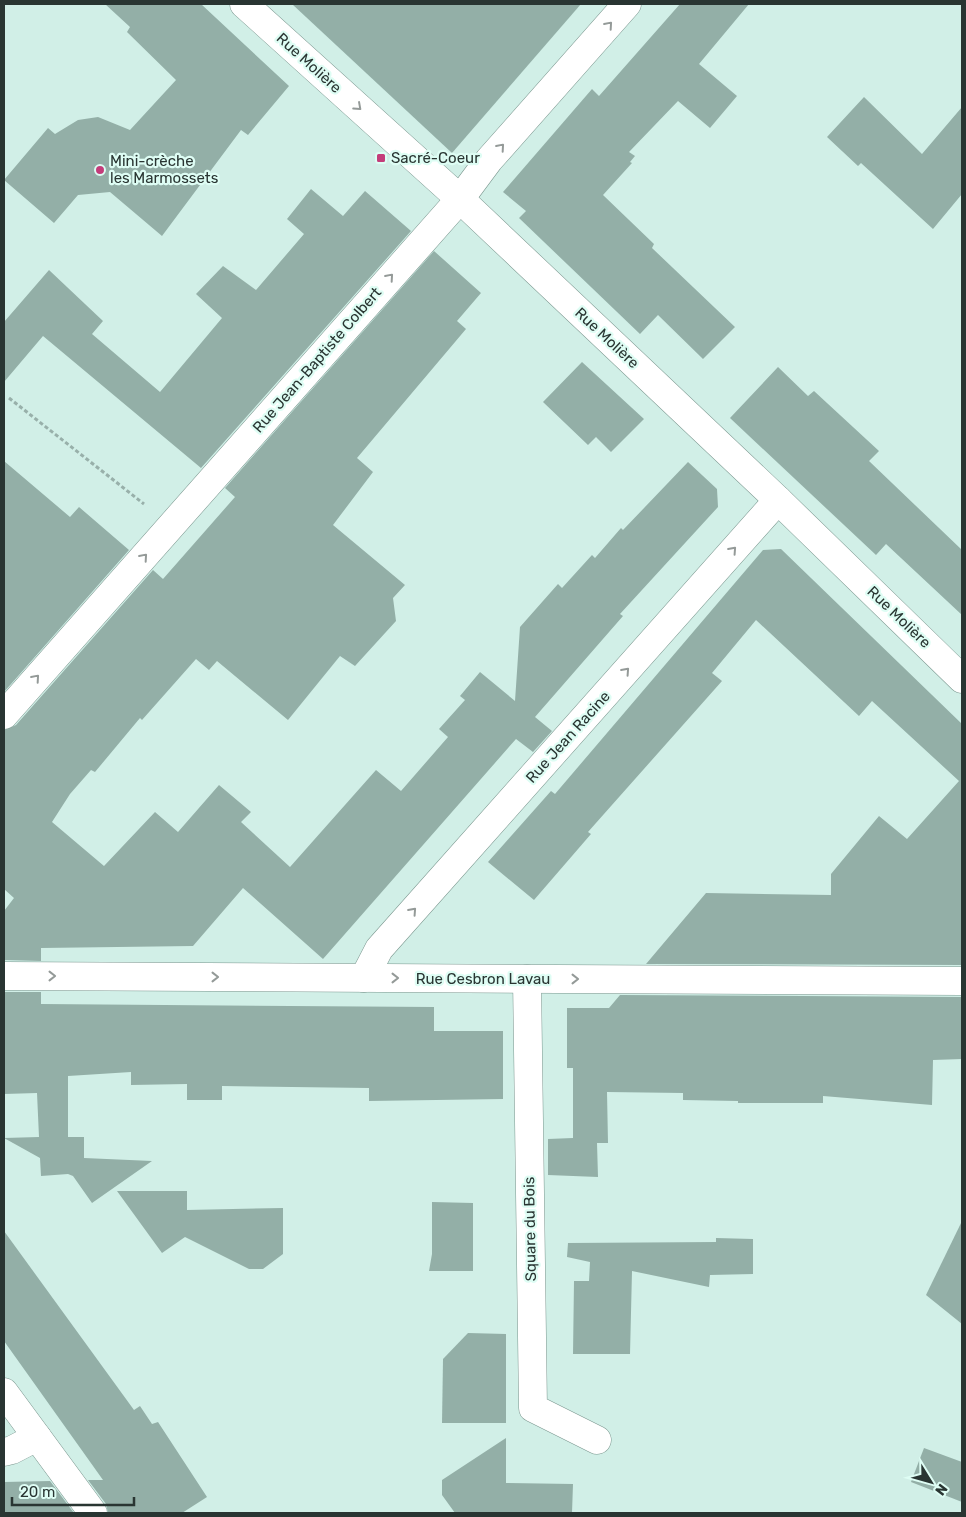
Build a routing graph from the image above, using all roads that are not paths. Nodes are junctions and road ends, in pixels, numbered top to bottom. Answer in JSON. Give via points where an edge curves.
{"nodes":[{"id":1,"x":244,"y":4,"type":"edge"},
{"id":2,"x":627,"y":4,"type":"edge"},
{"id":3,"x":460,"y":199,"type":"junction"},
{"id":4,"x":778,"y":500,"type":"junction"},
{"id":5,"x":962,"y":678,"type":"edge"},
{"id":6,"x":4,"y":715,"type":"edge"},
{"id":7,"x":4,"y":976,"type":"edge"},
{"id":8,"x":364,"y":978,"type":"junction"},
{"id":9,"x":527,"y":979,"type":"junction"},
{"id":10,"x":962,"y":981,"type":"edge"},
{"id":11,"x":4,"y":1392,"type":"edge"},
{"id":12,"x":37,"y":1437,"type":"junction"},
{"id":13,"x":597,"y":1440,"type":"dead end"},
{"id":14,"x":4,"y":1452,"type":"edge"},
{"id":15,"x":93,"y":1513,"type":"edge"}],
"edges":[{"from":1,"to":3,"type":"street","name":"Rue Molière","one_way":true},
{"from":3,"to":2,"type":"street","name":"Rue Jean-Baptiste Colbert","one_way":true,"via":[[489,160]]},
{"from":3,"to":4,"type":"street","name":"Rue Molière"},
{"from":6,"to":3,"type":"street","name":"Rue Jean-Baptiste Colbert","one_way":true},
{"from":4,"to":5,"type":"street","name":"Rue Molière"},
{"from":8,"to":4,"type":"street","name":"Rue Jean Racine","one_way":true,"via":[[379,949]]},
{"from":7,"to":8,"type":"street","name":"Rue Cesbron Lavau","one_way":true},
{"from":8,"to":9,"type":"street","name":"Rue Cesbron Lavau","one_way":true},
{"from":9,"to":10,"type":"street","name":"Rue Cesbron Lavau","one_way":true},
{"from":9,"to":13,"type":"street","name":"Square du Bois","via":[[532,1408]]},
{"from":11,"to":12,"type":"street"},
{"from":12,"to":14,"type":"street"},
{"from":12,"to":15,"type":"street"}]}
